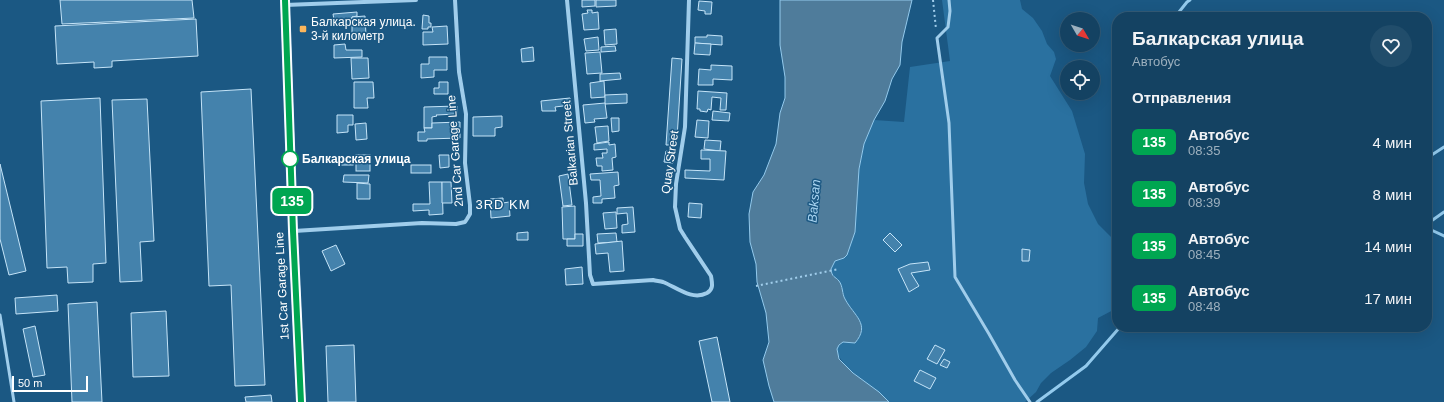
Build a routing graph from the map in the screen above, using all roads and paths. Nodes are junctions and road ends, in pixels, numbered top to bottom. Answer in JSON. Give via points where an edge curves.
{"nodes":[{"id":1,"x":416,"y":0,"type":"edge"},
{"id":2,"x":455,"y":0,"type":"edge"},
{"id":3,"x":567,"y":0,"type":"edge"},
{"id":4,"x":689,"y":0,"type":"edge"},
{"id":5,"x":933,"y":0,"type":"edge"},
{"id":6,"x":949,"y":0,"type":"edge"},
{"id":7,"x":285,"y":2,"type":"edge"},
{"id":8,"x":937,"y":38,"type":"junction"},
{"id":9,"x":293,"y":231,"type":"junction"},
{"id":10,"x":839,"y":269,"type":"dead end"},
{"id":11,"x":593,"y":284,"type":"joint"},
{"id":12,"x":756,"y":286,"type":"dead end"},
{"id":13,"x":0,"y":315,"type":"edge"},
{"id":14,"x":14,"y":402,"type":"edge"},
{"id":15,"x":301,"y":402,"type":"edge"},
{"id":16,"x":1030,"y":402,"type":"edge"}],
"edges":[{"from":1,"to":7,"type":"street"},
{"from":2,"to":9,"type":"street","name":"2nd Car Garage Line","via":[[459,72],[466,114],[465,163],[470,205],[468,219],[456,224],[422,223]]},
{"from":3,"to":11,"type":"street","name":"Balkarian Street","via":[[590,275]]},
{"from":4,"to":11,"type":"street","name":"Quay Street","via":[[685,127],[675,207],[680,229],[711,276],[712,287],[706,294],[700,295],[684,292],[653,280]]},
{"from":5,"to":8,"type":"path"},
{"from":6,"to":8,"type":"lane","via":[[948,27]]},
{"from":7,"to":9,"type":"main road","name":"1st Car Garage Line"},
{"from":8,"to":16,"type":"lane","via":[[949,123],[955,277]]},
{"from":9,"to":15,"type":"main road","name":"1st Car Garage Line"},
{"from":10,"to":12,"type":"path"},
{"from":13,"to":14,"type":"lane"}]}
